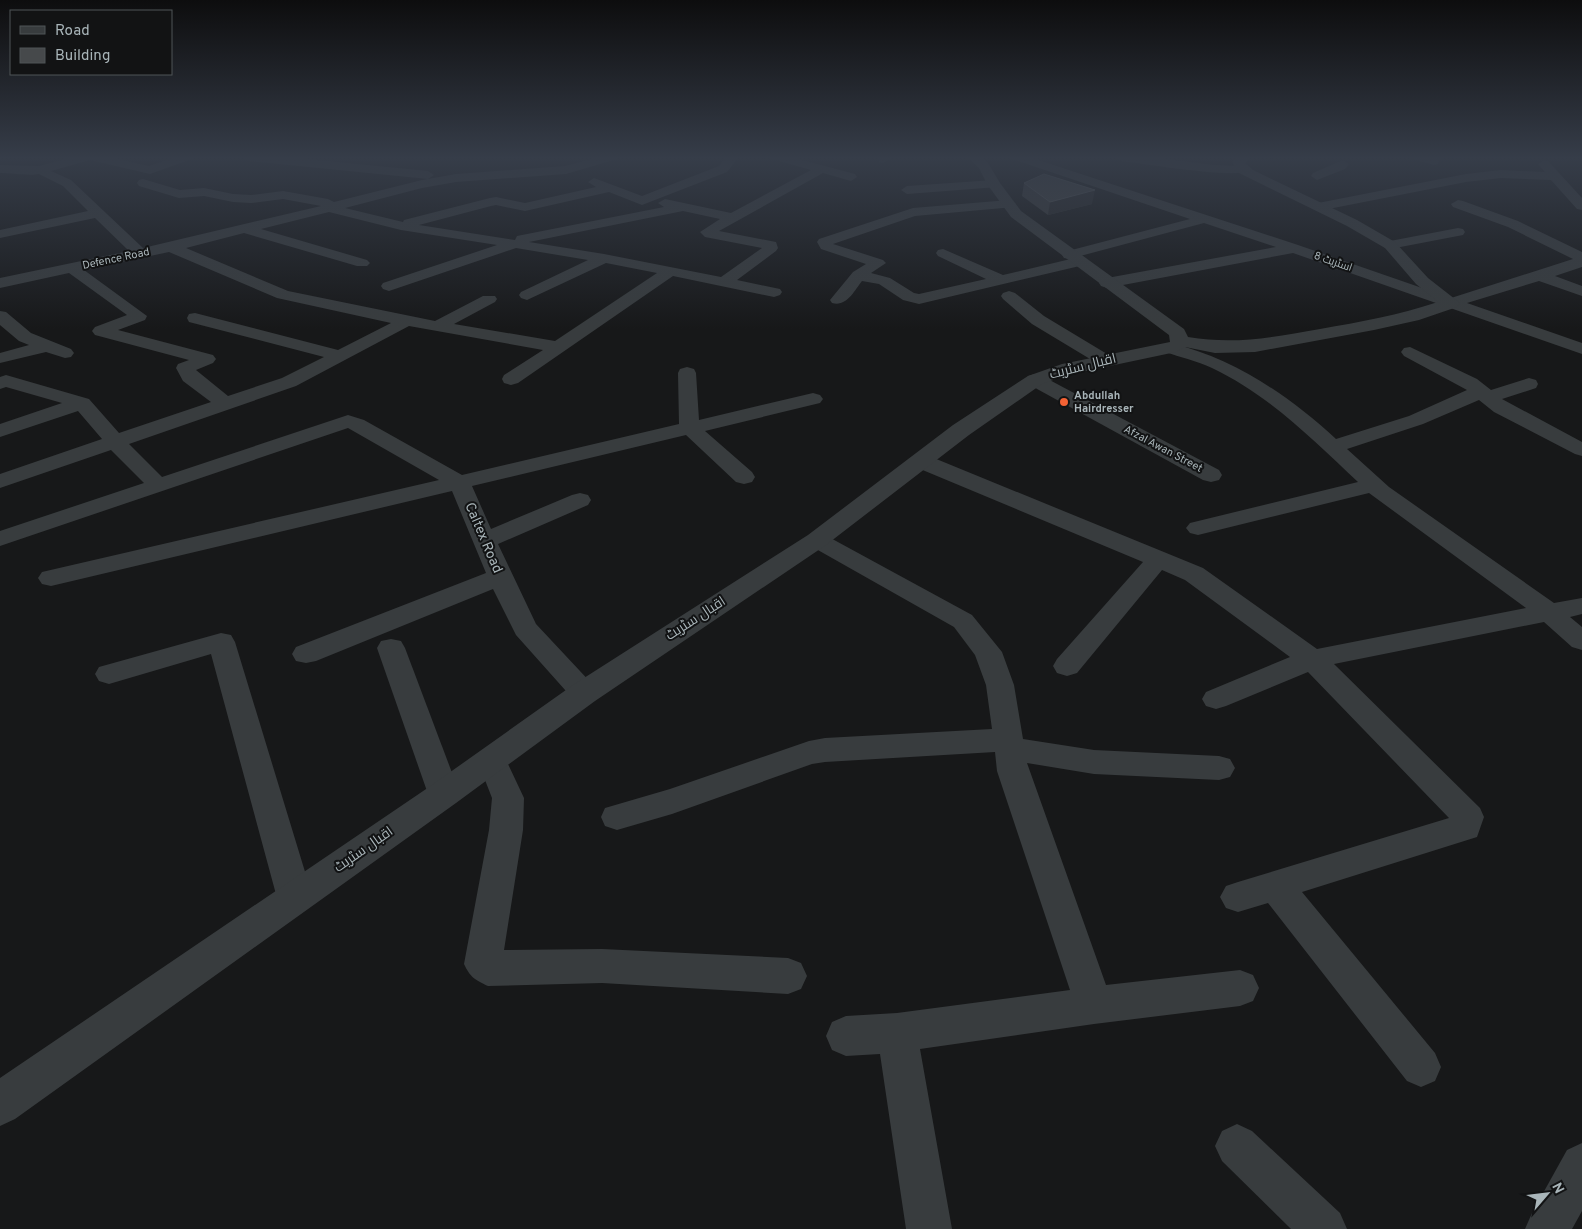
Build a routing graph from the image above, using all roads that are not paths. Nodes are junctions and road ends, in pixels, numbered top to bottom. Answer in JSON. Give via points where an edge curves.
{"nodes":[{"id":1,"x":92,"y":214,"type":"edge"},
{"id":2,"x":99,"y":214,"type":"edge"},
{"id":3,"x":301,"y":214,"type":"edge"},
{"id":4,"x":361,"y":214,"type":"edge"},
{"id":5,"x":442,"y":214,"type":"edge"},
{"id":6,"x":648,"y":214,"type":"edge"},
{"id":7,"x":717,"y":214,"type":"edge"},
{"id":8,"x":741,"y":214,"type":"edge"},
{"id":9,"x":907,"y":214,"type":"edge"},
{"id":10,"x":1016,"y":214,"type":"edge"},
{"id":11,"x":1191,"y":214,"type":"edge"},
{"id":12,"x":1334,"y":214,"type":"edge"},
{"id":13,"x":1486,"y":214,"type":"edge"},
{"id":14,"x":734,"y":218,"type":"junction"},
{"id":15,"x":1205,"y":219,"type":"junction"},
{"id":16,"x":401,"y":226,"type":"junction"},
{"id":17,"x":244,"y":229,"type":"junction"},
{"id":18,"x":1458,"y":232,"type":"dead end"},
{"id":19,"x":0,"y":234,"type":"edge"},
{"id":20,"x":510,"y":244,"type":"junction"},
{"id":21,"x":1390,"y":245,"type":"junction"},
{"id":22,"x":171,"y":247,"type":"junction"},
{"id":23,"x":1293,"y":248,"type":"junction"},
{"id":24,"x":139,"y":253,"type":"junction"},
{"id":25,"x":943,"y":254,"type":"dead end"},
{"id":26,"x":604,"y":258,"type":"junction"},
{"id":27,"x":1074,"y":259,"type":"junction"},
{"id":28,"x":1582,"y":259,"type":"edge"},
{"id":29,"x":362,"y":264,"type":"dead end"},
{"id":30,"x":72,"y":268,"type":"junction"},
{"id":31,"x":671,"y":271,"type":"junction"},
{"id":32,"x":858,"y":275,"type":"junction"},
{"id":33,"x":1541,"y":276,"type":"junction"},
{"id":34,"x":1001,"y":280,"type":"junction"},
{"id":35,"x":0,"y":282,"type":"edge"},
{"id":36,"x":724,"y":282,"type":"junction"},
{"id":37,"x":1107,"y":283,"type":"junction"},
{"id":38,"x":389,"y":286,"type":"dead end"},
{"id":39,"x":1582,"y":291,"type":"edge"},
{"id":40,"x":774,"y":292,"type":"dead end"},
{"id":41,"x":527,"y":295,"type":"dead end"},
{"id":42,"x":1009,"y":296,"type":"dead end"},
{"id":43,"x":489,"y":299,"type":"dead end"},
{"id":44,"x":838,"y":300,"type":"dead end"},
{"id":45,"x":1451,"y":303,"type":"junction"},
{"id":46,"x":0,"y":316,"type":"edge"},
{"id":47,"x":195,"y":318,"type":"dead end"},
{"id":48,"x":408,"y":320,"type":"junction"},
{"id":49,"x":438,"y":326,"type":"junction"},
{"id":50,"x":1176,"y":344,"type":"junction"},
{"id":51,"x":46,"y":346,"type":"junction"},
{"id":52,"x":558,"y":347,"type":"junction"},
{"id":53,"x":1582,"y":349,"type":"edge"},
{"id":54,"x":1410,"y":352,"type":"dead end"},
{"id":55,"x":64,"y":353,"type":"dead end"},
{"id":56,"x":338,"y":355,"type":"junction"},
{"id":57,"x":0,"y":358,"type":"edge"},
{"id":58,"x":1106,"y":361,"type":"junction"},
{"id":59,"x":687,"y":373,"type":"dead end"},
{"id":60,"x":511,"y":379,"type":"dead end"},
{"id":61,"x":1035,"y":380,"type":"junction"},
{"id":62,"x":0,"y":383,"type":"edge"},
{"id":63,"x":1529,"y":384,"type":"dead end"},
{"id":64,"x":1484,"y":395,"type":"junction"},
{"id":65,"x":813,"y":399,"type":"dead end"},
{"id":66,"x":82,"y":403,"type":"junction"},
{"id":67,"x":226,"y":404,"type":"junction"},
{"id":68,"x":689,"y":427,"type":"junction"},
{"id":69,"x":0,"y":431,"type":"edge"},
{"id":70,"x":114,"y":441,"type":"junction"},
{"id":71,"x":1332,"y":447,"type":"junction"},
{"id":72,"x":1582,"y":450,"type":"edge"},
{"id":73,"x":921,"y":461,"type":"junction"},
{"id":74,"x":4,"y":472,"type":"edge"},
{"id":75,"x":1211,"y":475,"type":"dead end"},
{"id":76,"x":744,"y":477,"type":"dead end"},
{"id":77,"x":459,"y":482,"type":"junction"},
{"id":78,"x":158,"y":485,"type":"junction"},
{"id":79,"x":1373,"y":485,"type":"junction"},
{"id":80,"x":580,"y":500,"type":"dead end"},
{"id":81,"x":1198,"y":528,"type":"dead end"},
{"id":82,"x":0,"y":539,"type":"edge"},
{"id":83,"x":817,"y":540,"type":"junction"},
{"id":84,"x":484,"y":541,"type":"junction"},
{"id":85,"x":1159,"y":558,"type":"junction"},
{"id":86,"x":500,"y":577,"type":"junction"},
{"id":87,"x":51,"y":578,"type":"dead end"},
{"id":88,"x":1582,"y":606,"type":"edge"},
{"id":89,"x":1547,"y":611,"type":"junction"},
{"id":90,"x":1582,"y":641,"type":"edge"},
{"id":91,"x":391,"y":648,"type":"dead end"},
{"id":92,"x":306,"y":654,"type":"dead end"},
{"id":93,"x":1312,"y":660,"type":"junction"},
{"id":94,"x":1067,"y":666,"type":"dead end"},
{"id":95,"x":109,"y":674,"type":"dead end"},
{"id":96,"x":584,"y":693,"type":"junction"},
{"id":97,"x":1216,"y":699,"type":"dead end"},
{"id":98,"x":1009,"y":745,"type":"junction"},
{"id":99,"x":486,"y":764,"type":"junction"},
{"id":100,"x":1219,"y":768,"type":"dead end"},
{"id":101,"x":444,"y":794,"type":"junction"},
{"id":102,"x":617,"y":817,"type":"dead end"},
{"id":103,"x":1276,"y":886,"type":"junction"},
{"id":104,"x":1238,"y":897,"type":"dead end"},
{"id":105,"x":295,"y":898,"type":"junction"},
{"id":106,"x":788,"y":976,"type":"dead end"},
{"id":107,"x":1240,"y":988,"type":"dead end"},
{"id":108,"x":1094,"y":1005,"type":"junction"},
{"id":109,"x":897,"y":1033,"type":"junction"},
{"id":110,"x":846,"y":1036,"type":"dead end"},
{"id":111,"x":1421,"y":1067,"type":"dead end"},
{"id":112,"x":0,"y":1104,"type":"edge"},
{"id":113,"x":1237,"y":1146,"type":"dead end"},
{"id":114,"x":1582,"y":1165,"type":"edge"},
{"id":115,"x":929,"y":1229,"type":"edge"},
{"id":116,"x":1324,"y":1229,"type":"edge"},
{"id":117,"x":1548,"y":1229,"type":"edge"}],
"edges":[{"from":1,"to":19,"type":"street"},
{"from":2,"to":24,"type":"street"},
{"from":3,"to":17,"type":"street","name":"Defence Road"},
{"from":4,"to":16,"type":"street"},
{"from":5,"to":16,"type":"street"},
{"from":6,"to":20,"type":"street"},
{"from":7,"to":14,"type":"street"},
{"from":8,"to":14,"type":"street"},
{"from":9,"to":32,"type":"street","via":[[824,242],[826,246],[878,263]]},
{"from":10,"to":27,"type":"street"},
{"from":11,"to":15,"type":"street","name":"اسٹریٹ 8"},
{"from":12,"to":21,"type":"street"},
{"from":13,"to":28,"type":"street"},
{"from":14,"to":36,"type":"street","via":[[707,233],[768,244],[771,248]]},
{"from":15,"to":23,"type":"street","name":"اسٹریٹ 8"},
{"from":15,"to":27,"type":"street"},
{"from":16,"to":20,"type":"street"},
{"from":17,"to":22,"type":"street","name":"Defence Road"},
{"from":17,"to":29,"type":"street"},
{"from":18,"to":21,"type":"street"},
{"from":20,"to":26,"type":"street"},
{"from":20,"to":38,"type":"street"},
{"from":21,"to":45,"type":"street","via":[[1422,281]]},
{"from":22,"to":24,"type":"street","name":"Defence Road"},
{"from":22,"to":48,"type":"street","via":[[283,295]]},
{"from":23,"to":37,"type":"street"},
{"from":23,"to":45,"type":"street","name":"اسٹریٹ 8"},
{"from":24,"to":30,"type":"street","name":"Defence Road"},
{"from":25,"to":34,"type":"street"},
{"from":26,"to":31,"type":"street"},
{"from":26,"to":41,"type":"street"},
{"from":27,"to":34,"type":"street"},
{"from":27,"to":37,"type":"street"},
{"from":28,"to":33,"type":"street","via":[[1577,264]]},
{"from":30,"to":35,"type":"street","name":"Defence Road"},
{"from":30,"to":67,"type":"street","via":[[139,316],[102,331],[206,358],[184,368],[190,377]]},
{"from":31,"to":36,"type":"street"},
{"from":31,"to":52,"type":"street"},
{"from":32,"to":34,"type":"street","via":[[884,281],[909,297],[919,299]]},
{"from":32,"to":44,"type":"street"},
{"from":33,"to":39,"type":"street"},
{"from":33,"to":45,"type":"street"},
{"from":36,"to":40,"type":"street"},
{"from":37,"to":50,"type":"street","via":[[1178,333]]},
{"from":42,"to":58,"type":"street","via":[[1038,320]]},
{"from":43,"to":49,"type":"street"},
{"from":45,"to":50,"type":"street","via":[[1374,325],[1255,346]]},
{"from":45,"to":53,"type":"street","name":"اسٹریٹ 8"},
{"from":46,"to":51,"type":"street","via":[[25,338]]},
{"from":47,"to":56,"type":"street"},
{"from":48,"to":49,"type":"street"},
{"from":48,"to":56,"type":"street"},
{"from":49,"to":52,"type":"street"},
{"from":50,"to":58,"type":"street","name":"اقبال سٹریٹ"},
{"from":50,"to":71,"type":"street","via":[[1257,386],[1296,413]]},
{"from":51,"to":55,"type":"street"},
{"from":51,"to":57,"type":"street"},
{"from":52,"to":60,"type":"street"},
{"from":54,"to":64,"type":"street","via":[[1470,383]]},
{"from":56,"to":67,"type":"street","via":[[289,382]]},
{"from":58,"to":61,"type":"street","name":"اقبال سٹریٹ","via":[[1062,370]]},
{"from":59,"to":68,"type":"street"},
{"from":61,"to":73,"type":"street","name":"اقبال سٹریٹ"},
{"from":61,"to":75,"type":"street","name":"Afzal Awan Street"},
{"from":62,"to":66,"type":"street","via":[[6,381]]},
{"from":63,"to":64,"type":"street"},
{"from":64,"to":71,"type":"street"},
{"from":64,"to":72,"type":"street","via":[[1502,408]]},
{"from":65,"to":68,"type":"street"},
{"from":66,"to":69,"type":"street"},
{"from":66,"to":70,"type":"street"},
{"from":67,"to":70,"type":"street"},
{"from":68,"to":76,"type":"street"},
{"from":68,"to":77,"type":"street"},
{"from":70,"to":74,"type":"street"},
{"from":70,"to":78,"type":"street"},
{"from":71,"to":79,"type":"street"},
{"from":73,"to":83,"type":"street","name":"اقبال سٹریٹ"},
{"from":73,"to":85,"type":"street"},
{"from":77,"to":78,"type":"street","via":[[348,421]]},
{"from":77,"to":84,"type":"street","name":"Caltex Road"},
{"from":77,"to":87,"type":"street"},
{"from":78,"to":82,"type":"street"},
{"from":79,"to":81,"type":"street"},
{"from":79,"to":89,"type":"street"},
{"from":80,"to":84,"type":"street"},
{"from":83,"to":96,"type":"street","name":"اقبال سٹریٹ"},
{"from":83,"to":98,"type":"street","via":[[963,621],[988,652],[997,676]]},
{"from":84,"to":86,"type":"street","name":"Caltex Road"},
{"from":85,"to":93,"type":"street","via":[[1194,574]]},
{"from":85,"to":94,"type":"street"},
{"from":86,"to":92,"type":"street"},
{"from":86,"to":96,"type":"street","name":"Caltex Road","via":[[525,629]]},
{"from":88,"to":89,"type":"street"},
{"from":89,"to":90,"type":"street"},
{"from":89,"to":93,"type":"street"},
{"from":91,"to":101,"type":"street"},
{"from":93,"to":97,"type":"street"},
{"from":93,"to":103,"type":"street","via":[[1468,817],[1465,827]]},
{"from":95,"to":105,"type":"street","via":[[221,642]]},
{"from":96,"to":99,"type":"street","name":"اقبال سٹریٹ"},
{"from":98,"to":100,"type":"street","via":[[1094,762]]},
{"from":98,"to":102,"type":"street","via":[[825,750],[672,802]]},
{"from":98,"to":108,"type":"street","via":[[1013,771]]},
{"from":99,"to":101,"type":"street","name":"اقبال سٹریٹ"},
{"from":99,"to":106,"type":"street","via":[[497,773],[508,798],[506,830],[483,964],[488,968],[602,966]]},
{"from":101,"to":105,"type":"street","name":"اقبال سٹریٹ"},
{"from":103,"to":104,"type":"street"},
{"from":103,"to":111,"type":"street"},
{"from":105,"to":112,"type":"street","name":"اقبال سٹریٹ"},
{"from":107,"to":108,"type":"street"},
{"from":108,"to":109,"type":"street"},
{"from":109,"to":110,"type":"street"},
{"from":109,"to":115,"type":"street"},
{"from":113,"to":116,"type":"street"},
{"from":114,"to":117,"type":"street"}]}
